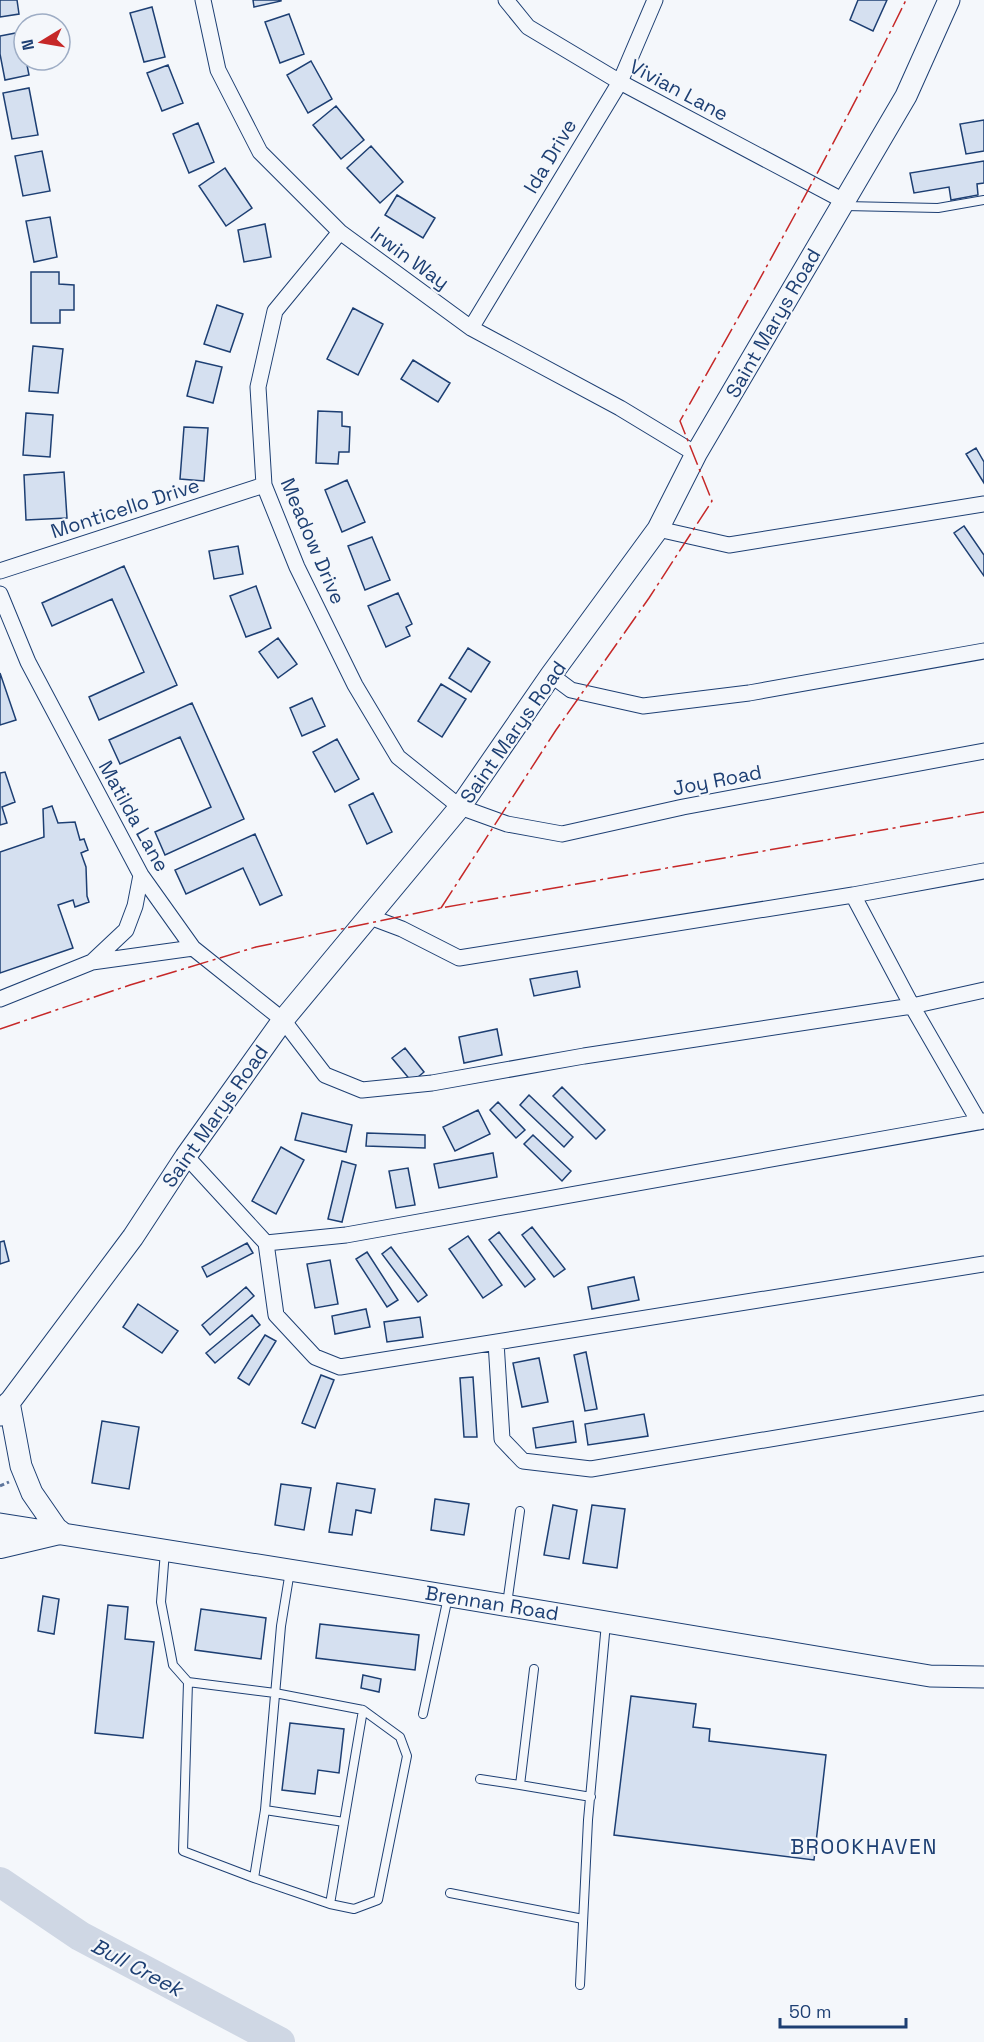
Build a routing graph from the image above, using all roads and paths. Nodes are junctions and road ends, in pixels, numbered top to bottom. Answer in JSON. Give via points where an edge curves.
{"nodes":[{"id":1,"x":203,"y":0,"type":"edge"},
{"id":2,"x":507,"y":0,"type":"edge"},
{"id":3,"x":655,"y":0,"type":"edge"},
{"id":4,"x":949,"y":0,"type":"edge"},
{"id":5,"x":620,"y":82,"type":"junction"},
{"id":6,"x":984,"y":200,"type":"edge"},
{"id":7,"x":843,"y":204,"type":"junction"},
{"id":8,"x":340,"y":232,"type":"junction"},
{"id":9,"x":471,"y":328,"type":"junction"},
{"id":10,"x":696,"y":454,"type":"junction"},
{"id":11,"x":264,"y":485,"type":"junction"},
{"id":12,"x":984,"y":504,"type":"edge"},
{"id":13,"x":658,"y":529,"type":"junction"},
{"id":14,"x":0,"y":571,"type":"edge"},
{"id":15,"x":0,"y":594,"type":"edge"},
{"id":16,"x":984,"y":651,"type":"edge"},
{"id":17,"x":551,"y":675,"type":"junction"},
{"id":18,"x":984,"y":752,"type":"edge"},
{"id":19,"x":460,"y":807,"type":"junction"},
{"id":20,"x":984,"y":872,"type":"edge"},
{"id":21,"x":141,"y":875,"type":"junction"},
{"id":22,"x":853,"y":895,"type":"junction"},
{"id":23,"x":370,"y":917,"type":"junction"},
{"id":24,"x":193,"y":948,"type":"junction"},
{"id":25,"x":92,"y":962,"type":"junction"},
{"id":26,"x":984,"y":990,"type":"edge"},
{"id":27,"x":0,"y":999,"type":"edge"},
{"id":28,"x":912,"y":1006,"type":"junction"},
{"id":29,"x":283,"y":1020,"type":"junction"},
{"id":30,"x":982,"y":1121,"type":"edge"},
{"id":31,"x":186,"y":1156,"type":"junction"},
{"id":32,"x":266,"y":1243,"type":"junction"},
{"id":33,"x":984,"y":1264,"type":"edge"},
{"id":34,"x":496,"y":1342,"type":"junction"},
{"id":35,"x":984,"y":1403,"type":"edge"},
{"id":36,"x":5,"y":1408,"type":"edge"},
{"id":37,"x":520,"y":1511,"type":"dead end"},
{"id":38,"x":0,"y":1524,"type":"edge"},
{"id":39,"x":59,"y":1532,"type":"junction"},
{"id":40,"x":0,"y":1546,"type":"edge"},
{"id":41,"x":165,"y":1549,"type":"junction"},
{"id":42,"x":290,"y":1569,"type":"junction"},
{"id":43,"x":448,"y":1595,"type":"junction"},
{"id":44,"x":507,"y":1605,"type":"junction"},
{"id":45,"x":606,"y":1622,"type":"junction"},
{"id":46,"x":534,"y":1669,"type":"dead end"},
{"id":47,"x":984,"y":1677,"type":"edge"},
{"id":48,"x":188,"y":1682,"type":"junction"},
{"id":49,"x":275,"y":1693,"type":"junction"},
{"id":50,"x":363,"y":1710,"type":"junction"},
{"id":51,"x":423,"y":1714,"type":"dead end"},
{"id":52,"x":480,"y":1779,"type":"dead end"},
{"id":53,"x":520,"y":1785,"type":"junction"},
{"id":54,"x":591,"y":1797,"type":"junction"},
{"id":55,"x":265,"y":1810,"type":"junction"},
{"id":56,"x":344,"y":1822,"type":"junction"},
{"id":57,"x":254,"y":1878,"type":"junction"},
{"id":58,"x":450,"y":1893,"type":"dead end"},
{"id":59,"x":330,"y":1904,"type":"junction"},
{"id":60,"x":583,"y":1919,"type":"junction"},
{"id":61,"x":580,"y":1985,"type":"dead end"}],
"edges":[{"from":1,"to":8,"type":"street","name":"Irwin Way","via":[[218,70],[260,152]]},
{"from":2,"to":5,"type":"street","name":"Vivian Lane","via":[[528,27]]},
{"from":3,"to":5,"type":"street","name":"Ida Drive"},
{"from":4,"to":7,"type":"main road","name":"Saint Marys Road","via":[[906,96]]},
{"from":5,"to":7,"type":"street","name":"Vivian Lane"},
{"from":5,"to":9,"type":"street","name":"Ida Drive"},
{"from":6,"to":7,"type":"lane","via":[[938,208]]},
{"from":7,"to":10,"type":"main road","name":"Saint Marys Road"},
{"from":8,"to":9,"type":"street","name":"Irwin Way"},
{"from":8,"to":11,"type":"street","name":"Meadow Drive","via":[[275,311],[258,387]]},
{"from":9,"to":10,"type":"street","name":"Irwin Way","via":[[620,408]]},
{"from":10,"to":13,"type":"main road","name":"Saint Marys Road"},
{"from":11,"to":14,"type":"street","name":"Monticello Drive"},
{"from":11,"to":19,"type":"street","name":"Meadow Drive","via":[[297,567],[355,685],[398,757]]},
{"from":12,"to":13,"type":"street","via":[[729,545]]},
{"from":13,"to":17,"type":"main road","name":"Saint Marys Road"},
{"from":15,"to":21,"type":"street","name":"Matilda Lane","via":[[28,662]]},
{"from":16,"to":17,"type":"street","via":[[749,693],[643,706],[571,690]]},
{"from":17,"to":19,"type":"main road","name":"Saint Marys Road"},
{"from":18,"to":19,"type":"street","name":"Joy Road","via":[[683,807],[562,834],[507,824]]},
{"from":19,"to":23,"type":"main road","name":"Saint Marys Road"},
{"from":20,"to":22,"type":"street"},
{"from":21,"to":24,"type":"street","name":"Matilda Lane"},
{"from":21,"to":25,"type":"street","via":[[126,930]]},
{"from":22,"to":23,"type":"street","via":[[459,958]]},
{"from":22,"to":28,"type":"street"},
{"from":23,"to":29,"type":"main road","name":"Saint Marys Road"},
{"from":24,"to":25,"type":"street"},
{"from":24,"to":29,"type":"street","name":"Matilda Lane"},
{"from":25,"to":27,"type":"street"},
{"from":26,"to":28,"type":"street","name":"Matilda Lane"},
{"from":28,"to":29,"type":"street","name":"Matilda Lane","via":[[432,1083],[362,1090],[325,1075]]},
{"from":28,"to":30,"type":"street"},
{"from":29,"to":31,"type":"main road","name":"Saint Marys Road"},
{"from":30,"to":32,"type":"street","via":[[346,1235]]},
{"from":31,"to":32,"type":"street"},
{"from":31,"to":36,"type":"main road","name":"Saint Marys Road","via":[[133,1237]]},
{"from":32,"to":34,"type":"street","via":[[276,1315],[315,1357],[340,1367]]},
{"from":33,"to":34,"type":"street"},
{"from":34,"to":35,"type":"street","via":[[502,1439],[523,1461],[591,1469]]},
{"from":36,"to":39,"type":"main road","via":[[32,1493]]},
{"from":37,"to":44,"type":"lane"},
{"from":38,"to":39,"type":"main road","name":"Brennan Road"},
{"from":39,"to":40,"type":"main road"},
{"from":39,"to":41,"type":"main road","name":"Brennan Road"},
{"from":41,"to":42,"type":"main road","name":"Brennan Road"},
{"from":41,"to":48,"type":"lane","via":[[161,1602],[173,1665]]},
{"from":42,"to":43,"type":"main road","name":"Brennan Road"},
{"from":42,"to":49,"type":"lane"},
{"from":43,"to":44,"type":"main road","name":"Brennan Road"},
{"from":43,"to":51,"type":"lane"},
{"from":44,"to":45,"type":"main road","name":"Brennan Road"},
{"from":45,"to":47,"type":"main road","name":"Brennan Road","via":[[930,1676]]},
{"from":45,"to":54,"type":"lane"},
{"from":46,"to":53,"type":"lane"},
{"from":48,"to":49,"type":"lane"},
{"from":48,"to":57,"type":"lane","via":[[183,1851]]},
{"from":49,"to":50,"type":"lane"},
{"from":49,"to":55,"type":"lane"},
{"from":50,"to":56,"type":"lane"},
{"from":50,"to":59,"type":"lane","via":[[400,1737],[407,1756],[378,1900],[354,1909]]},
{"from":52,"to":53,"type":"lane"},
{"from":53,"to":54,"type":"lane"},
{"from":54,"to":60,"type":"lane"},
{"from":55,"to":56,"type":"lane"},
{"from":55,"to":57,"type":"lane"},
{"from":56,"to":59,"type":"lane"},
{"from":57,"to":59,"type":"lane"},
{"from":58,"to":60,"type":"lane"},
{"from":60,"to":61,"type":"lane"}]}
